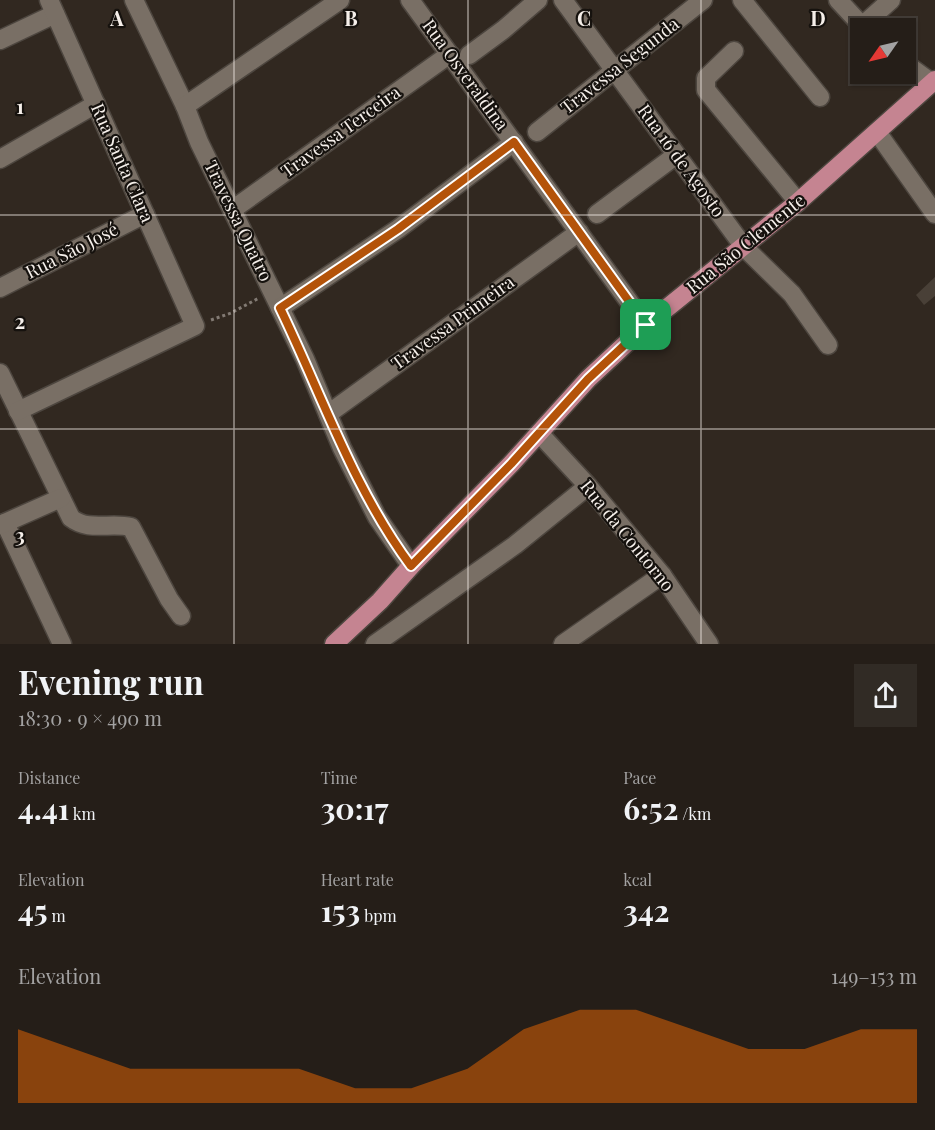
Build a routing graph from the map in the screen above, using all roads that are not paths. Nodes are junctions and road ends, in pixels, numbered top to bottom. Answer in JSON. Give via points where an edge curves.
{"nodes":[{"id":1,"x":135,"y":0,"type":"edge"},
{"id":2,"x":340,"y":0,"type":"edge"},
{"id":3,"x":411,"y":0,"type":"edge"},
{"id":4,"x":538,"y":0,"type":"edge"},
{"id":5,"x":563,"y":0,"type":"edge"},
{"id":6,"x":703,"y":0,"type":"edge"},
{"id":7,"x":742,"y":0,"type":"edge"},
{"id":8,"x":838,"y":0,"type":"edge"},
{"id":9,"x":891,"y":0,"type":"edge"},
{"id":10,"x":52,"y":7,"type":"edge"},
{"id":11,"x":855,"y":18,"type":"edge"},
{"id":12,"x":872,"y":18,"type":"edge"},
{"id":13,"x":0,"y":40,"type":"edge"},
{"id":14,"x":734,"y":51,"type":"dead end"},
{"id":15,"x":450,"y":54,"type":"junction"},
{"id":16,"x":469,"y":55,"type":"dead end"},
{"id":17,"x":615,"y":70,"type":"junction"},
{"id":18,"x":916,"y":70,"type":"edge"},
{"id":19,"x":933,"y":81,"type":"edge"},
{"id":20,"x":820,"y":97,"type":"dead end"},
{"id":21,"x":96,"y":104,"type":"junction"},
{"id":22,"x":185,"y":106,"type":"junction"},
{"id":23,"x":537,"y":132,"type":"dead end"},
{"id":24,"x":877,"y":132,"type":"junction"},
{"id":25,"x":514,"y":142,"type":"junction"},
{"id":26,"x":675,"y":156,"type":"junction"},
{"id":27,"x":0,"y":159,"type":"edge"},
{"id":28,"x":798,"y":202,"type":"junction"},
{"id":29,"x":232,"y":210,"type":"junction"},
{"id":30,"x":145,"y":214,"type":"junction"},
{"id":31,"x":597,"y":214,"type":"dead end"},
{"id":32,"x":935,"y":214,"type":"edge"},
{"id":33,"x":579,"y":232,"type":"junction"},
{"id":34,"x":744,"y":247,"type":"junction"},
{"id":35,"x":0,"y":288,"type":"edge"},
{"id":36,"x":280,"y":308,"type":"junction"},
{"id":37,"x":646,"y":325,"type":"junction"},
{"id":38,"x":828,"y":345,"type":"dead end"},
{"id":39,"x":0,"y":373,"type":"edge"},
{"id":40,"x":18,"y":411,"type":"junction"},
{"id":41,"x":328,"y":414,"type":"junction"},
{"id":42,"x":539,"y":434,"type":"junction"},
{"id":43,"x":588,"y":486,"type":"junction"},
{"id":44,"x":61,"y":498,"type":"junction"},
{"id":45,"x":3,"y":524,"type":"edge"},
{"id":46,"x":411,"y":566,"type":"junction"},
{"id":47,"x":662,"y":575,"type":"junction"},
{"id":48,"x":182,"y":616,"type":"dead end"},
{"id":49,"x":62,"y":644,"type":"edge"},
{"id":50,"x":334,"y":644,"type":"edge"},
{"id":51,"x":375,"y":644,"type":"edge"},
{"id":52,"x":563,"y":644,"type":"edge"},
{"id":53,"x":709,"y":644,"type":"edge"}],
"edges":[{"from":1,"to":22,"type":"street"},
{"from":2,"to":22,"type":"street"},
{"from":3,"to":15,"type":"street","name":"Rua Osveraldina"},
{"from":4,"to":16,"type":"street"},
{"from":5,"to":17,"type":"street","name":"Rua 16 de Agosto"},
{"from":6,"to":17,"type":"street","name":"Travessa Segunda"},
{"from":7,"to":20,"type":"street"},
{"from":8,"to":11,"type":"street"},
{"from":9,"to":12,"type":"street"},
{"from":10,"to":13,"type":"street"},
{"from":10,"to":21,"type":"street","name":"Rua Santa Clara"},
{"from":14,"to":28,"type":"street","via":[[706,78],[706,90]]},
{"from":15,"to":25,"type":"street","name":"Rua Osveraldina"},
{"from":15,"to":29,"type":"street","name":"Travessa Terceira"},
{"from":17,"to":23,"type":"street","name":"Travessa Segunda"},
{"from":17,"to":26,"type":"street","name":"Rua 16 de Agosto"},
{"from":18,"to":19,"type":"street"},
{"from":19,"to":24,"type":"main road","name":"Rua São Clemente"},
{"from":21,"to":27,"type":"street"},
{"from":21,"to":30,"type":"street","name":"Rua Santa Clara"},
{"from":22,"to":29,"type":"street","name":"Travessa Quatro"},
{"from":24,"to":28,"type":"main road","name":"Rua São Clemente"},
{"from":24,"to":32,"type":"street"},
{"from":25,"to":33,"type":"street","name":"Rua Osveraldina"},
{"from":25,"to":36,"type":"street","via":[[398,229]]},
{"from":26,"to":31,"type":"street"},
{"from":26,"to":34,"type":"street","name":"Rua 16 de Agosto"},
{"from":28,"to":34,"type":"main road","name":"Rua São Clemente"},
{"from":29,"to":36,"type":"street","name":"Travessa Quatro"},
{"from":30,"to":35,"type":"street","name":"Rua São José"},
{"from":30,"to":40,"type":"street","name":"Rua Santa Clara","via":[[195,326]]},
{"from":33,"to":37,"type":"street","name":"Rua Osveraldina"},
{"from":33,"to":41,"type":"street","name":"Travessa Primeira"},
{"from":34,"to":37,"type":"main road","name":"Rua São Clemente"},
{"from":34,"to":38,"type":"street","name":"Rua 16 de Agosto","via":[[792,294]]},
{"from":36,"to":41,"type":"street","name":"Travessa Quatro"},
{"from":37,"to":42,"type":"main road","name":"Rua São Clemente","via":[[588,379]]},
{"from":39,"to":40,"type":"street"},
{"from":40,"to":44,"type":"street"},
{"from":41,"to":46,"type":"street","name":"Travessa Quatro","via":[[377,517]]},
{"from":42,"to":43,"type":"street","name":"Rua da Contorno"},
{"from":42,"to":46,"type":"main road","name":"Rua São Clemente"},
{"from":43,"to":47,"type":"street","name":"Rua da Contorno"},
{"from":43,"to":51,"type":"street","via":[[515,545]]},
{"from":44,"to":45,"type":"street"},
{"from":44,"to":48,"type":"street","via":[[71,518],[79,524],[131,527]]},
{"from":45,"to":49,"type":"street"},
{"from":46,"to":50,"type":"main road","name":"Rua São Clemente"},
{"from":47,"to":52,"type":"street"},
{"from":47,"to":53,"type":"street","name":"Rua da Contorno"}]}
